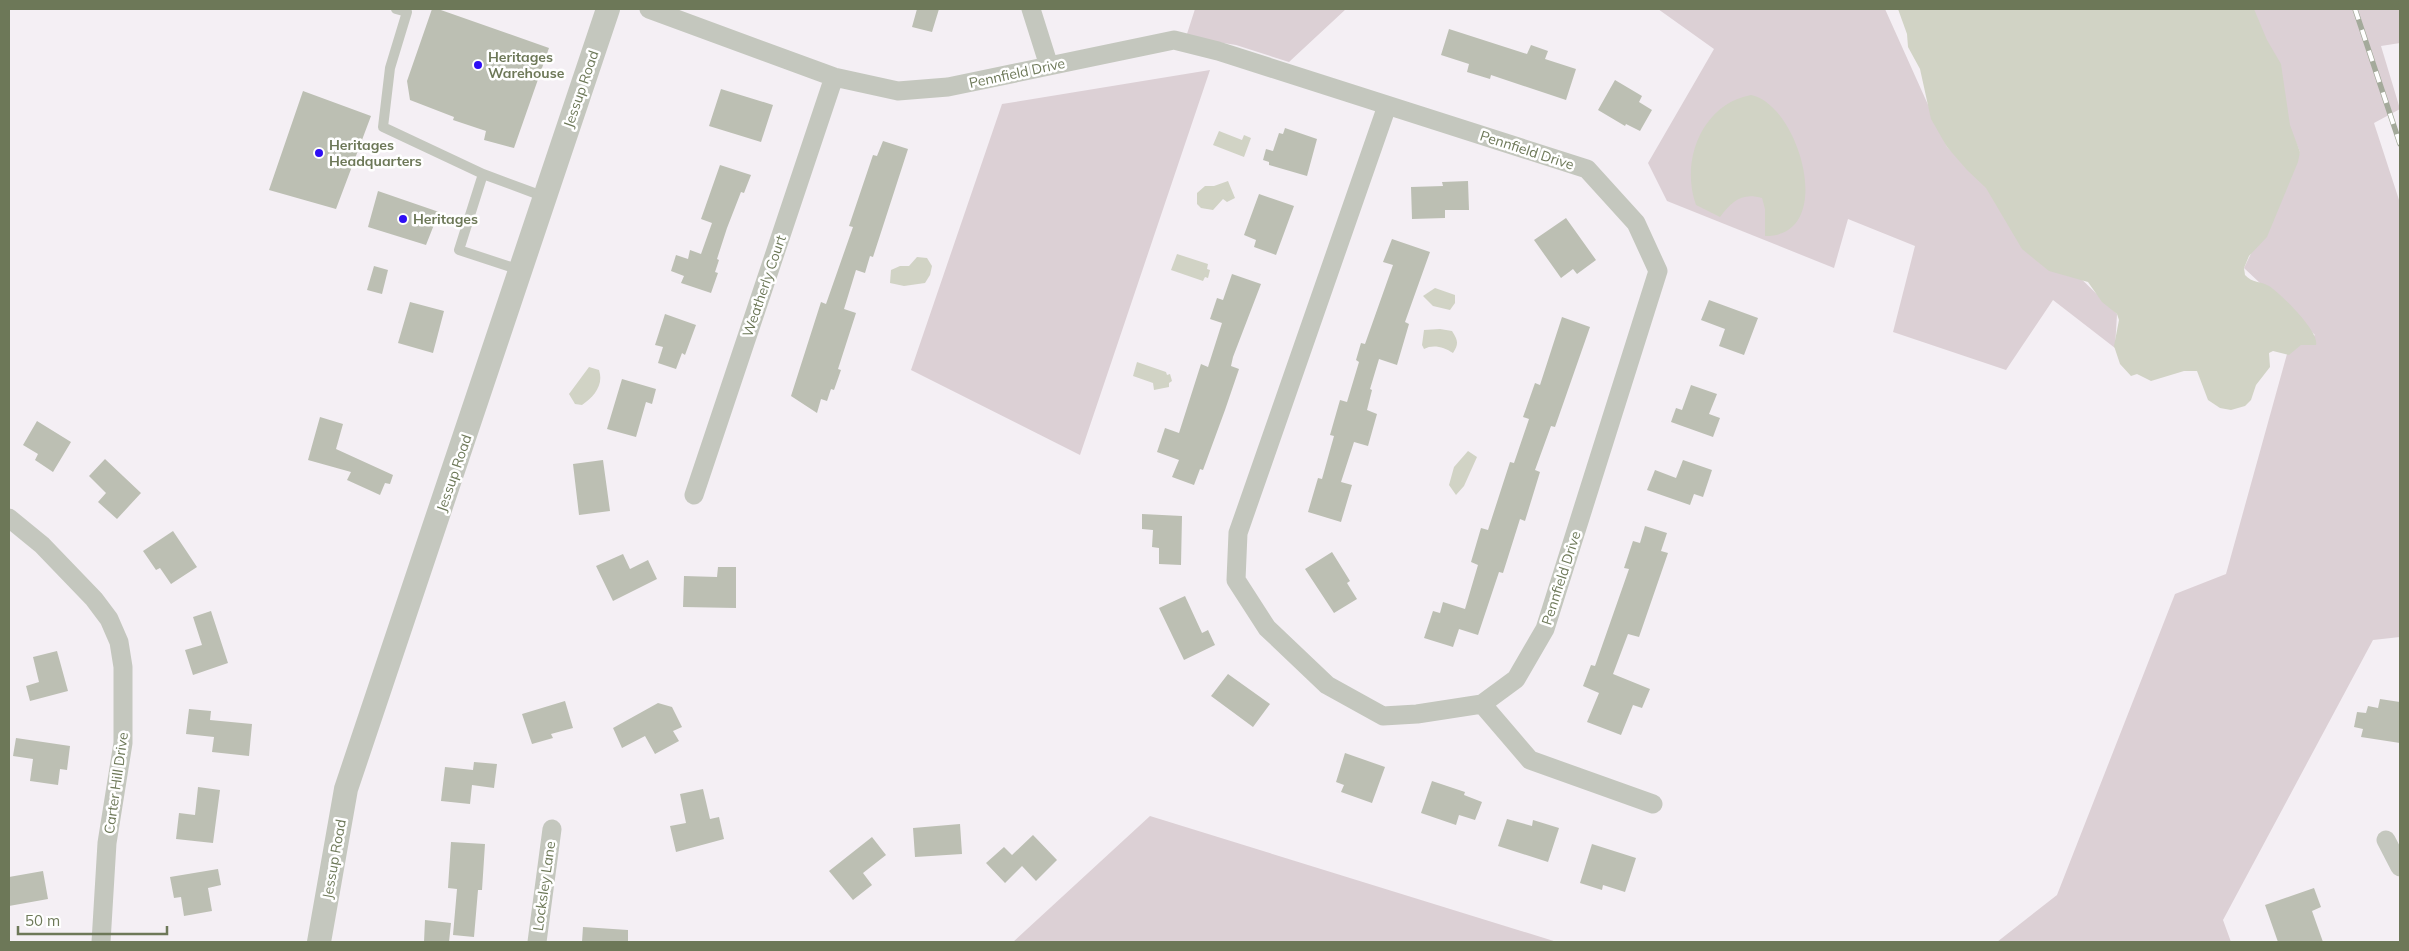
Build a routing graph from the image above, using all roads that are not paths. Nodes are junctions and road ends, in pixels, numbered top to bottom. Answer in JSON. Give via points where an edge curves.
{"nodes":[{"id":1,"x":396,"y":9,"type":"edge"},
{"id":2,"x":608,"y":9,"type":"edge"},
{"id":3,"x":649,"y":9,"type":"edge"},
{"id":4,"x":1031,"y":9,"type":"edge"},
{"id":5,"x":408,"y":11,"type":"edge"},
{"id":6,"x":1050,"y":66,"type":"junction"},
{"id":7,"x":834,"y":77,"type":"junction"},
{"id":8,"x":1387,"y":106,"type":"junction"},
{"id":9,"x":483,"y":174,"type":"junction"},
{"id":10,"x":545,"y":197,"type":"junction"},
{"id":11,"x":520,"y":270,"type":"junction"},
{"id":12,"x":694,"y":495,"type":"dead end"},
{"id":13,"x":9,"y":518,"type":"edge"},
{"id":14,"x":1482,"y":704,"type":"junction"},
{"id":15,"x":1653,"y":804,"type":"dead end"},
{"id":16,"x":552,"y":829,"type":"dead end"},
{"id":17,"x":2386,"y":840,"type":"dead end"},
{"id":18,"x":2400,"y":867,"type":"edge"},
{"id":19,"x":101,"y":942,"type":"edge"},
{"id":20,"x":319,"y":942,"type":"edge"},
{"id":21,"x":537,"y":942,"type":"edge"}],
"edges":[{"from":1,"to":5,"type":"lane"},
{"from":2,"to":10,"type":"street","name":"Jessup Road"},
{"from":3,"to":7,"type":"street","name":"Pennfield Drive"},
{"from":4,"to":6,"type":"street"},
{"from":5,"to":9,"type":"lane","via":[[390,68],[383,127]]},
{"from":6,"to":7,"type":"street","name":"Pennfield Drive","via":[[948,87],[898,92]]},
{"from":6,"to":8,"type":"street","name":"Pennfield Drive","via":[[1174,40],[1218,51]]},
{"from":7,"to":12,"type":"street","name":"Weatherly Court"},
{"from":8,"to":14,"type":"street","name":"Pennfield Drive","via":[[1238,533],[1236,580],[1267,628],[1327,685],[1383,716]]},
{"from":8,"to":14,"type":"street","name":"Pennfield Drive","via":[[1587,169],[1636,223],[1658,271],[1545,629],[1516,679]]},
{"from":9,"to":10,"type":"lane"},
{"from":9,"to":11,"type":"lane","via":[[460,250]]},
{"from":10,"to":11,"type":"street","name":"Jessup Road"},
{"from":11,"to":20,"type":"street","name":"Jessup Road","via":[[346,789]]},
{"from":13,"to":19,"type":"street","name":"Carter Hill Drive","via":[[42,545],[94,599],[109,619],[119,642],[123,667],[123,743],[107,843]]},
{"from":14,"to":15,"type":"street","via":[[1530,760]]},
{"from":16,"to":21,"type":"street","name":"Locksley Lane"},
{"from":17,"to":18,"type":"street"}]}
